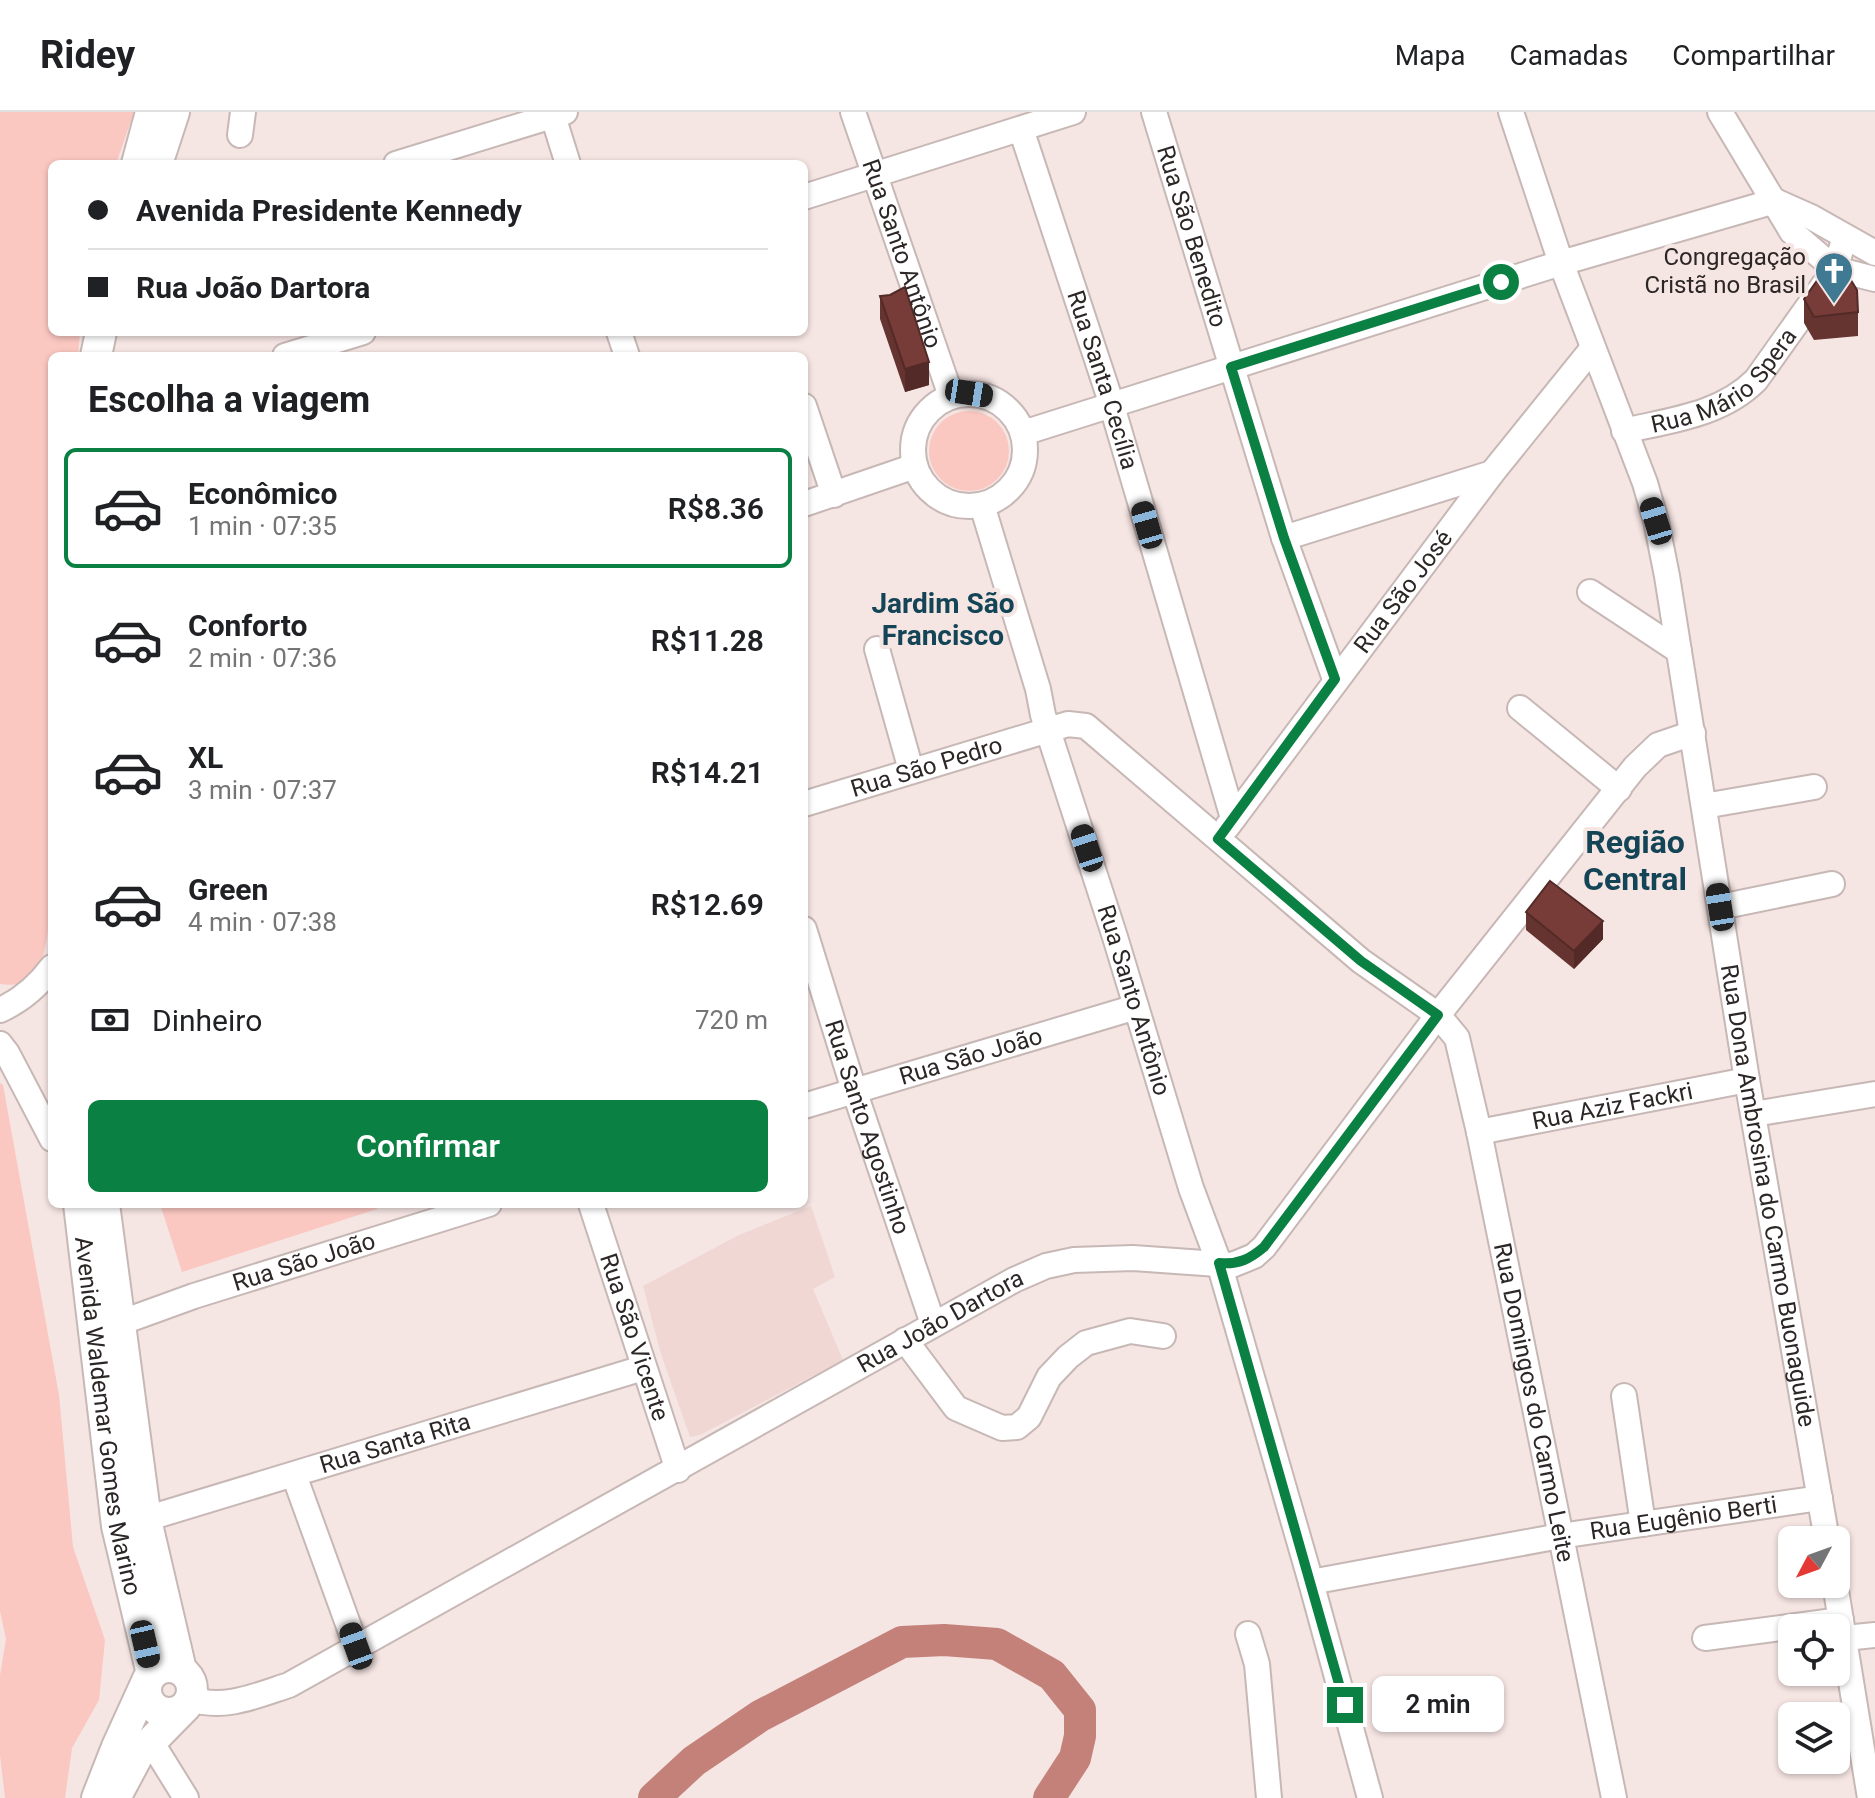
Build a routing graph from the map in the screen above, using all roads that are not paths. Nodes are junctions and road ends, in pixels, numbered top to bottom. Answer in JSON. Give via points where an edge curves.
{"nodes":[{"id":1,"x":151,"y":112,"type":"edge"},
{"id":2,"x":174,"y":112,"type":"edge"},
{"id":3,"x":853,"y":112,"type":"edge"},
{"id":4,"x":1073,"y":112,"type":"edge"},
{"id":5,"x":1154,"y":112,"type":"edge"},
{"id":6,"x":1511,"y":112,"type":"edge"},
{"id":7,"x":1720,"y":112,"type":"edge"},
{"id":8,"x":559,"y":114,"type":"edge"},
{"id":9,"x":1021,"y":129,"type":"junction"},
{"id":10,"x":161,"y":158,"type":"edge"},
{"id":11,"x":138,"y":160,"type":"edge"},
{"id":12,"x":409,"y":160,"type":"edge"},
{"id":13,"x":567,"y":160,"type":"edge"},
{"id":14,"x":875,"y":174,"type":"junction"},
{"id":15,"x":808,"y":196,"type":"edge"},
{"id":16,"x":1775,"y":201,"type":"junction"},
{"id":17,"x":1845,"y":237,"type":"junction"},
{"id":18,"x":1875,"y":253,"type":"edge"},
{"id":19,"x":1561,"y":263,"type":"junction"},
{"id":20,"x":1835,"y":269,"type":"junction"},
{"id":21,"x":1875,"y":279,"type":"edge"},
{"id":22,"x":351,"y":336,"type":"edge"},
{"id":23,"x":329,"y":343,"type":"edge"},
{"id":24,"x":1592,"y":349,"type":"junction"},
{"id":25,"x":299,"y":352,"type":"edge"},
{"id":26,"x":1231,"y":367,"type":"junction"},
{"id":27,"x":951,"y":396,"type":"junction"},
{"id":28,"x":1112,"y":407,"type":"junction"},
{"id":29,"x":808,"y":418,"type":"edge"},
{"id":30,"x":1624,"y":431,"type":"junction"},
{"id":31,"x":1023,"y":433,"type":"junction"},
{"id":32,"x":915,"y":466,"type":"junction"},
{"id":33,"x":1492,"y":473,"type":"junction"},
{"id":34,"x":834,"y":495,"type":"junction"},
{"id":35,"x":808,"y":503,"type":"edge"},
{"id":36,"x":982,"y":505,"type":"junction"},
{"id":37,"x":1284,"y":538,"type":"junction"},
{"id":38,"x":1590,"y":592,"type":"dead end"},
{"id":39,"x":877,"y":649,"type":"dead end"},
{"id":40,"x":1679,"y":651,"type":"junction"},
{"id":41,"x":1335,"y":679,"type":"junction"},
{"id":42,"x":1038,"y":689,"type":"junction"},
{"id":43,"x":1520,"y":708,"type":"dead end"},
{"id":44,"x":1077,"y":724,"type":"junction"},
{"id":45,"x":1049,"y":730,"type":"junction"},
{"id":46,"x":1693,"y":733,"type":"junction"},
{"id":47,"x":911,"y":770,"type":"junction"},
{"id":48,"x":1814,"y":787,"type":"dead end"},
{"id":49,"x":1619,"y":789,"type":"junction"},
{"id":50,"x":808,"y":803,"type":"edge"},
{"id":51,"x":1704,"y":806,"type":"junction"},
{"id":52,"x":1233,"y":818,"type":"junction"},
{"id":53,"x":1218,"y":839,"type":"junction"},
{"id":54,"x":1832,"y":884,"type":"dead end"},
{"id":55,"x":1720,"y":907,"type":"junction"},
{"id":56,"x":808,"y":942,"type":"edge"},
{"id":57,"x":48,"y":972,"type":"edge"},
{"id":58,"x":1136,"y":1007,"type":"junction"},
{"id":59,"x":0,"y":1010,"type":"edge"},
{"id":60,"x":1438,"y":1015,"type":"junction"},
{"id":61,"x":0,"y":1044,"type":"edge"},
{"id":62,"x":1747,"y":1080,"type":"junction"},
{"id":63,"x":854,"y":1090,"type":"junction"},
{"id":64,"x":1875,"y":1094,"type":"edge"},
{"id":65,"x":808,"y":1105,"type":"edge"},
{"id":66,"x":1754,"y":1114,"type":"junction"},
{"id":67,"x":48,"y":1131,"type":"edge"},
{"id":68,"x":1479,"y":1132,"type":"junction"},
{"id":69,"x":80,"y":1208,"type":"edge"},
{"id":70,"x":104,"y":1208,"type":"edge"},
{"id":71,"x":476,"y":1208,"type":"edge"},
{"id":72,"x":592,"y":1208,"type":"edge"},
{"id":73,"x":1219,"y":1263,"type":"junction"},
{"id":74,"x":933,"y":1324,"type":"junction"},
{"id":75,"x":108,"y":1328,"type":"junction"},
{"id":76,"x":1163,"y":1336,"type":"dead end"},
{"id":77,"x":905,"y":1340,"type":"junction"},
{"id":78,"x":643,"y":1368,"type":"junction"},
{"id":79,"x":1624,"y":1396,"type":"dead end"},
{"id":80,"x":678,"y":1470,"type":"junction"},
{"id":81,"x":294,"y":1475,"type":"junction"},
{"id":82,"x":1820,"y":1498,"type":"junction"},
{"id":83,"x":132,"y":1523,"type":"junction"},
{"id":84,"x":1643,"y":1524,"type":"junction"},
{"id":85,"x":1825,"y":1526,"type":"edge"},
{"id":86,"x":1560,"y":1536,"type":"junction"},
{"id":87,"x":1311,"y":1582,"type":"junction"},
{"id":88,"x":1850,"y":1630,"type":"edge"},
{"id":89,"x":1778,"y":1633,"type":"edge"},
{"id":90,"x":1248,"y":1634,"type":"dead end"},
{"id":91,"x":1875,"y":1635,"type":"edge"},
{"id":92,"x":1705,"y":1638,"type":"dead end"},
{"id":93,"x":356,"y":1646,"type":"junction"},
{"id":94,"x":1850,"y":1673,"type":"edge"},
{"id":95,"x":171,"y":1685,"type":"junction"},
{"id":96,"x":150,"y":1740,"type":"junction"},
{"id":97,"x":97,"y":1798,"type":"edge"},
{"id":98,"x":115,"y":1798,"type":"edge"},
{"id":99,"x":186,"y":1798,"type":"edge"},
{"id":100,"x":1269,"y":1798,"type":"edge"},
{"id":101,"x":1370,"y":1798,"type":"edge"},
{"id":102,"x":1614,"y":1798,"type":"edge"},
{"id":103,"x":1870,"y":1798,"type":"edge"}],
"edges":[{"from":1,"to":11,"type":"main road"},
{"from":2,"to":10,"type":"main road"},
{"from":3,"to":14,"type":"street","name":"Rua Santo Antônio"},
{"from":4,"to":9,"type":"street"},
{"from":5,"to":26,"type":"street","name":"Rua São Benedito"},
{"from":6,"to":19,"type":"street","name":"Rua Dona Ambrosina do Carmo Buonaguide"},
{"from":7,"to":16,"type":"street"},
{"from":8,"to":12,"type":"street"},
{"from":8,"to":13,"type":"street"},
{"from":9,"to":14,"type":"street"},
{"from":9,"to":28,"type":"street","name":"Rua Santa Cecília"},
{"from":14,"to":15,"type":"street"},
{"from":14,"to":27,"type":"street","name":"Rua Santo Antônio"},
{"from":16,"to":17,"type":"street"},
{"from":16,"to":19,"type":"street"},
{"from":16,"to":20,"type":"street","via":[[1792,232]]},
{"from":17,"to":18,"type":"street"},
{"from":17,"to":20,"type":"street","name":"Rua Mário Spera"},
{"from":19,"to":24,"type":"street","name":"Rua Dona Ambrosina do Carmo Buonaguide"},
{"from":19,"to":26,"type":"street"},
{"from":20,"to":21,"type":"street"},
{"from":20,"to":30,"type":"street","name":"Rua Mário Spera","via":[[1741,394],[1705,412]]},
{"from":22,"to":23,"type":"street"},
{"from":23,"to":25,"type":"street"},
{"from":24,"to":30,"type":"street","name":"Rua Dona Ambrosina do Carmo Buonaguide"},
{"from":24,"to":33,"type":"street","name":"Rua São José"},
{"from":26,"to":28,"type":"street"},
{"from":26,"to":37,"type":"street","name":"Rua São Benedito"},
{"from":27,"to":31,"type":"street","via":[[988,396],[1004,405]]},
{"from":27,"to":32,"type":"street","via":[[925,414],[917,428]]},
{"from":28,"to":31,"type":"street"},
{"from":28,"to":52,"type":"street","name":"Rua Santa Cecília"},
{"from":29,"to":34,"type":"street"},
{"from":30,"to":40,"type":"street","name":"Rua Dona Ambrosina do Carmo Buonaguide","via":[[1656,521]]},
{"from":31,"to":36,"type":"street","via":[[1022,472],[1013,487]]},
{"from":32,"to":34,"type":"street"},
{"from":32,"to":36,"type":"street","via":[[931,491],[946,501]]},
{"from":33,"to":37,"type":"street"},
{"from":33,"to":41,"type":"street","name":"Rua São José"},
{"from":34,"to":35,"type":"street"},
{"from":36,"to":42,"type":"street","name":"Rua Santo Antônio"},
{"from":37,"to":41,"type":"street","name":"Rua São Benedito"},
{"from":38,"to":40,"type":"street"},
{"from":39,"to":47,"type":"street"},
{"from":40,"to":46,"type":"street","name":"Rua Dona Ambrosina do Carmo Buonaguide"},
{"from":41,"to":52,"type":"street","name":"Rua São José"},
{"from":42,"to":44,"type":"street"},
{"from":42,"to":45,"type":"street","name":"Rua Santo Antônio"},
{"from":43,"to":49,"type":"street"},
{"from":44,"to":45,"type":"street","name":"Rua São Pedro"},
{"from":44,"to":53,"type":"street","via":[[1086,726]]},
{"from":45,"to":47,"type":"street","name":"Rua São Pedro"},
{"from":45,"to":58,"type":"street","name":"Rua Santo Antônio"},
{"from":46,"to":49,"type":"street","name":"Rua João Dartora","via":[[1658,745]]},
{"from":46,"to":51,"type":"street","name":"Rua Dona Ambrosina do Carmo Buonaguide"},
{"from":47,"to":50,"type":"street","name":"Rua São Pedro"},
{"from":48,"to":51,"type":"street"},
{"from":49,"to":60,"type":"street","name":"Rua João Dartora"},
{"from":51,"to":55,"type":"street","name":"Rua Dona Ambrosina do Carmo Buonaguide"},
{"from":52,"to":53,"type":"street","name":"Rua São José"},
{"from":53,"to":60,"type":"street","via":[[1361,961]]},
{"from":54,"to":55,"type":"street"},
{"from":55,"to":62,"type":"street","name":"Rua Dona Ambrosina do Carmo Buonaguide"},
{"from":56,"to":63,"type":"street","name":"Rua Santo Agostinho"},
{"from":57,"to":59,"type":"street","via":[[32,991]]},
{"from":58,"to":63,"type":"street","name":"Rua São João"},
{"from":58,"to":73,"type":"street","name":"Rua Santo Antônio"},
{"from":60,"to":68,"type":"street","name":"Rua Domingos do Carmo Leite","via":[[1457,1038]]},
{"from":60,"to":73,"type":"street","name":"Rua João Dartora","via":[[1264,1247],[1232,1265]]},
{"from":61,"to":67,"type":"street"},
{"from":62,"to":66,"type":"street","name":"Rua Dona Ambrosina do Carmo Buonaguide"},
{"from":62,"to":68,"type":"street","name":"Rua Aziz Fackri"},
{"from":63,"to":65,"type":"street","name":"Rua São João"},
{"from":63,"to":74,"type":"street","name":"Rua Santo Agostinho"},
{"from":64,"to":66,"type":"street"},
{"from":66,"to":82,"type":"street","name":"Rua Dona Ambrosina do Carmo Buonaguide"},
{"from":68,"to":86,"type":"street","name":"Rua Domingos do Carmo Leite"},
{"from":69,"to":75,"type":"main road","name":"Avenida Waldemar Gomes Marino"},
{"from":70,"to":75,"type":"main road","name":"Avenida Waldemar Gomes Marino"},
{"from":71,"to":75,"type":"street","name":"Rua São João"},
{"from":72,"to":78,"type":"street","name":"Rua São Vicente"},
{"from":73,"to":74,"type":"street","name":"Rua João Dartora","via":[[1074,1260],[1014,1280]]},
{"from":73,"to":87,"type":"street"},
{"from":74,"to":77,"type":"street","name":"Rua João Dartora"},
{"from":75,"to":83,"type":"main road","name":"Avenida Waldemar Gomes Marino"},
{"from":76,"to":77,"type":"street","via":[[1130,1331],[1086,1343],[1049,1377],[1029,1417],[1017,1427],[1002,1428],[956,1408]]},
{"from":77,"to":80,"type":"street","name":"Rua João Dartora"},
{"from":78,"to":80,"type":"street","name":"Rua São Vicente"},
{"from":78,"to":81,"type":"street","name":"Rua Santa Rita"},
{"from":79,"to":84,"type":"street"},
{"from":80,"to":93,"type":"street","name":"Rua João Dartora"},
{"from":81,"to":83,"type":"street","name":"Rua Santa Rita"},
{"from":81,"to":93,"type":"street"},
{"from":82,"to":84,"type":"street","name":"Rua Eugênio Berti"},
{"from":82,"to":85,"type":"street","name":"Rua Dona Ambrosina do Carmo Buonaguide"},
{"from":83,"to":95,"type":"main road","name":"Avenida Waldemar Gomes Marino"},
{"from":84,"to":86,"type":"street","name":"Rua Eugênio Berti"},
{"from":86,"to":87,"type":"street","name":"Rua Eugênio Berti"},
{"from":86,"to":102,"type":"street","name":"Rua Domingos do Carmo Leite"},
{"from":87,"to":101,"type":"street"},
{"from":88,"to":91,"type":"street"},
{"from":89,"to":92,"type":"street"},
{"from":90,"to":100,"type":"street","via":[[1257,1664]]},
{"from":93,"to":95,"type":"street","name":"Rua João Dartora","via":[[289,1685],[227,1704],[206,1703]]},
{"from":94,"to":103,"type":"street"},
{"from":95,"to":96,"type":"main road"},
{"from":95,"to":97,"type":"main road","via":[[117,1747]]},
{"from":96,"to":98,"type":"main road"},
{"from":96,"to":99,"type":"street"}]}
